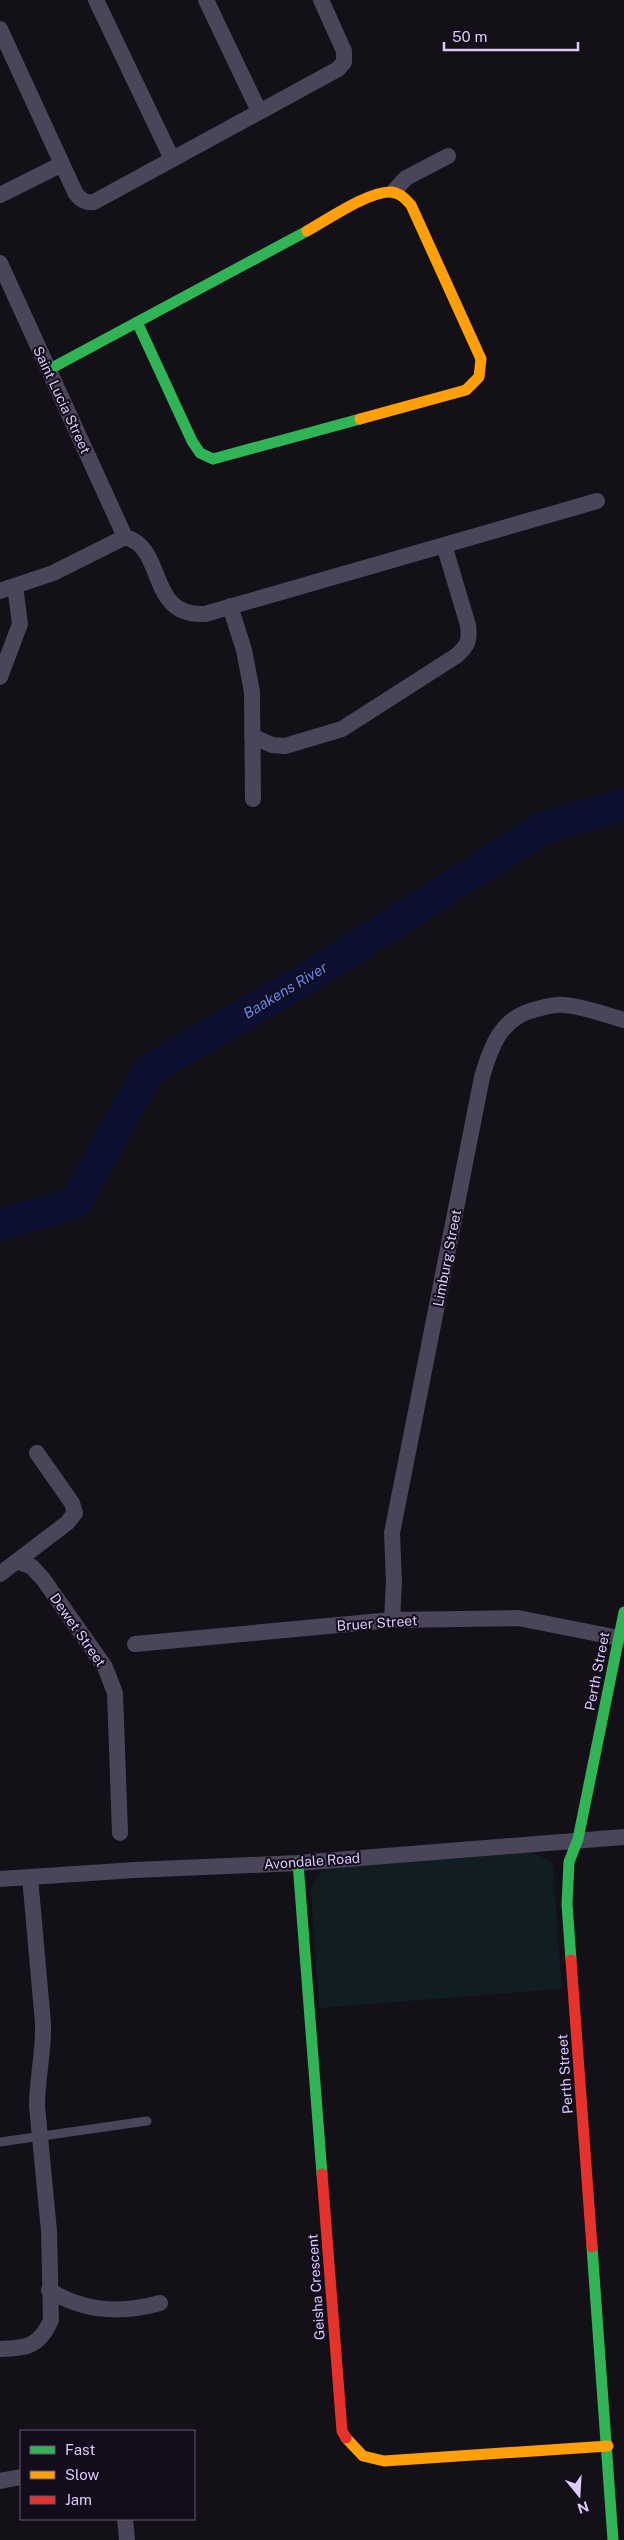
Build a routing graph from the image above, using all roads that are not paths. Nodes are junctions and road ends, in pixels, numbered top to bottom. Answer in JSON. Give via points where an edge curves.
{"nodes":[{"id":1,"x":96,"y":0,"type":"edge"},
{"id":2,"x":206,"y":0,"type":"edge"},
{"id":3,"x":320,"y":0,"type":"edge"},
{"id":4,"x":0,"y":29,"type":"edge"},
{"id":5,"x":260,"y":111,"type":"junction"},
{"id":6,"x":448,"y":156,"type":"dead end"},
{"id":7,"x":172,"y":159,"type":"junction"},
{"id":8,"x":62,"y":164,"type":"junction"},
{"id":9,"x":394,"y":191,"type":"junction"},
{"id":10,"x":0,"y":195,"type":"edge"},
{"id":11,"x":0,"y":263,"type":"edge"},
{"id":12,"x":138,"y":322,"type":"junction"},
{"id":13,"x":48,"y":370,"type":"junction"},
{"id":14,"x":597,"y":501,"type":"dead end"},
{"id":15,"x":125,"y":537,"type":"junction"},
{"id":16,"x":444,"y":545,"type":"junction"},
{"id":17,"x":8,"y":588,"type":"edge"},
{"id":18,"x":230,"y":606,"type":"junction"},
{"id":19,"x":0,"y":677,"type":"edge"},
{"id":20,"x":252,"y":736,"type":"junction"},
{"id":21,"x":253,"y":798,"type":"dead end"},
{"id":22,"x":624,"y":1020,"type":"edge"},
{"id":23,"x":37,"y":1453,"type":"dead end"},
{"id":24,"x":17,"y":1561,"type":"junction"},
{"id":25,"x":0,"y":1574,"type":"edge"},
{"id":26,"x":624,"y":1612,"type":"edge"},
{"id":27,"x":392,"y":1620,"type":"junction"},
{"id":28,"x":619,"y":1638,"type":"junction"},
{"id":29,"x":135,"y":1644,"type":"dead end"},
{"id":30,"x":120,"y":1833,"type":"dead end"},
{"id":31,"x":624,"y":1837,"type":"edge"},
{"id":32,"x":578,"y":1840,"type":"junction"},
{"id":33,"x":298,"y":1863,"type":"junction"},
{"id":34,"x":30,"y":1877,"type":"junction"},
{"id":35,"x":0,"y":1879,"type":"edge"},
{"id":36,"x":147,"y":2121,"type":"dead end"},
{"id":37,"x":40,"y":2135,"type":"junction"},
{"id":38,"x":0,"y":2142,"type":"edge"},
{"id":39,"x":49,"y":2290,"type":"junction"},
{"id":40,"x":160,"y":2303,"type":"dead end"},
{"id":41,"x":0,"y":2349,"type":"edge"},
{"id":42,"x":608,"y":2446,"type":"junction"},
{"id":43,"x":20,"y":2477,"type":"edge"},
{"id":44,"x":0,"y":2481,"type":"edge"},
{"id":45,"x":125,"y":2520,"type":"edge"},
{"id":46,"x":127,"y":2540,"type":"edge"},
{"id":47,"x":613,"y":2540,"type":"edge"}],
"edges":[{"from":1,"to":7,"type":"street"},
{"from":2,"to":5,"type":"street"},
{"from":3,"to":5,"type":"street","via":[[344,51],[344,62],[331,74]]},
{"from":4,"to":8,"type":"street"},
{"from":5,"to":7,"type":"street"},
{"from":6,"to":9,"type":"street","via":[[406,178]]},
{"from":7,"to":8,"type":"street","via":[[88,203],[75,192]]},
{"from":8,"to":10,"type":"street"},
{"from":9,"to":12,"type":"street","via":[[368,198]]},
{"from":9,"to":12,"type":"street","via":[[406,197],[411,205],[481,359],[477,382],[466,390],[213,459],[200,453],[192,441]]},
{"from":11,"to":13,"type":"street","name":"Saint Lucia Street"},
{"from":12,"to":13,"type":"street"},
{"from":13,"to":15,"type":"street","name":"Saint Lucia Street"},
{"from":14,"to":16,"type":"street"},
{"from":15,"to":17,"type":"street","via":[[53,573]]},
{"from":15,"to":18,"type":"street","via":[[137,541],[143,549],[168,600],[176,609],[205,614]]},
{"from":16,"to":18,"type":"street"},
{"from":16,"to":20,"type":"street","via":[[468,625],[470,638],[466,647],[342,729],[285,746]]},
{"from":17,"to":19,"type":"street","via":[[20,624]]},
{"from":18,"to":20,"type":"street","via":[[249,672]]},
{"from":20,"to":21,"type":"street"},
{"from":22,"to":27,"type":"street","name":"Limburg Street","via":[[564,1005],[547,1006],[515,1017],[494,1041],[482,1077],[392,1533]]},
{"from":23,"to":24,"type":"street","via":[[72,1502],[75,1513],[67,1523]]},
{"from":24,"to":25,"type":"street"},
{"from":24,"to":30,"type":"street","name":"Dewet Street","via":[[32,1567],[43,1579],[105,1667],[115,1693]]},
{"from":26,"to":28,"type":"street","name":"Perth Street"},
{"from":27,"to":28,"type":"street","name":"Bruer Street","via":[[518,1618]]},
{"from":27,"to":29,"type":"street","name":"Bruer Street"},
{"from":28,"to":32,"type":"street","name":"Perth Street"},
{"from":31,"to":32,"type":"street","name":"Avondale Road"},
{"from":32,"to":33,"type":"street","name":"Avondale Road"},
{"from":32,"to":42,"type":"street","name":"Perth Street","via":[[569,1862],[567,1904]]},
{"from":33,"to":34,"type":"street","name":"Avondale Road"},
{"from":33,"to":42,"type":"street","name":"Geisha Crescent","via":[[342,2431],[359,2455],[371,2460]]},
{"from":34,"to":35,"type":"street","name":"Avondale Road"},
{"from":34,"to":37,"type":"street","via":[[44,2046],[37,2086]]},
{"from":36,"to":37,"type":"lane"},
{"from":37,"to":38,"type":"lane"},
{"from":37,"to":39,"type":"street"},
{"from":39,"to":40,"type":"street","via":[[74,2304],[105,2310]]},
{"from":39,"to":41,"type":"street","via":[[50,2320],[45,2333],[33,2344]]},
{"from":42,"to":47,"type":"street","name":"Perth Street"},
{"from":43,"to":44,"type":"street"},
{"from":45,"to":46,"type":"street"}]}
